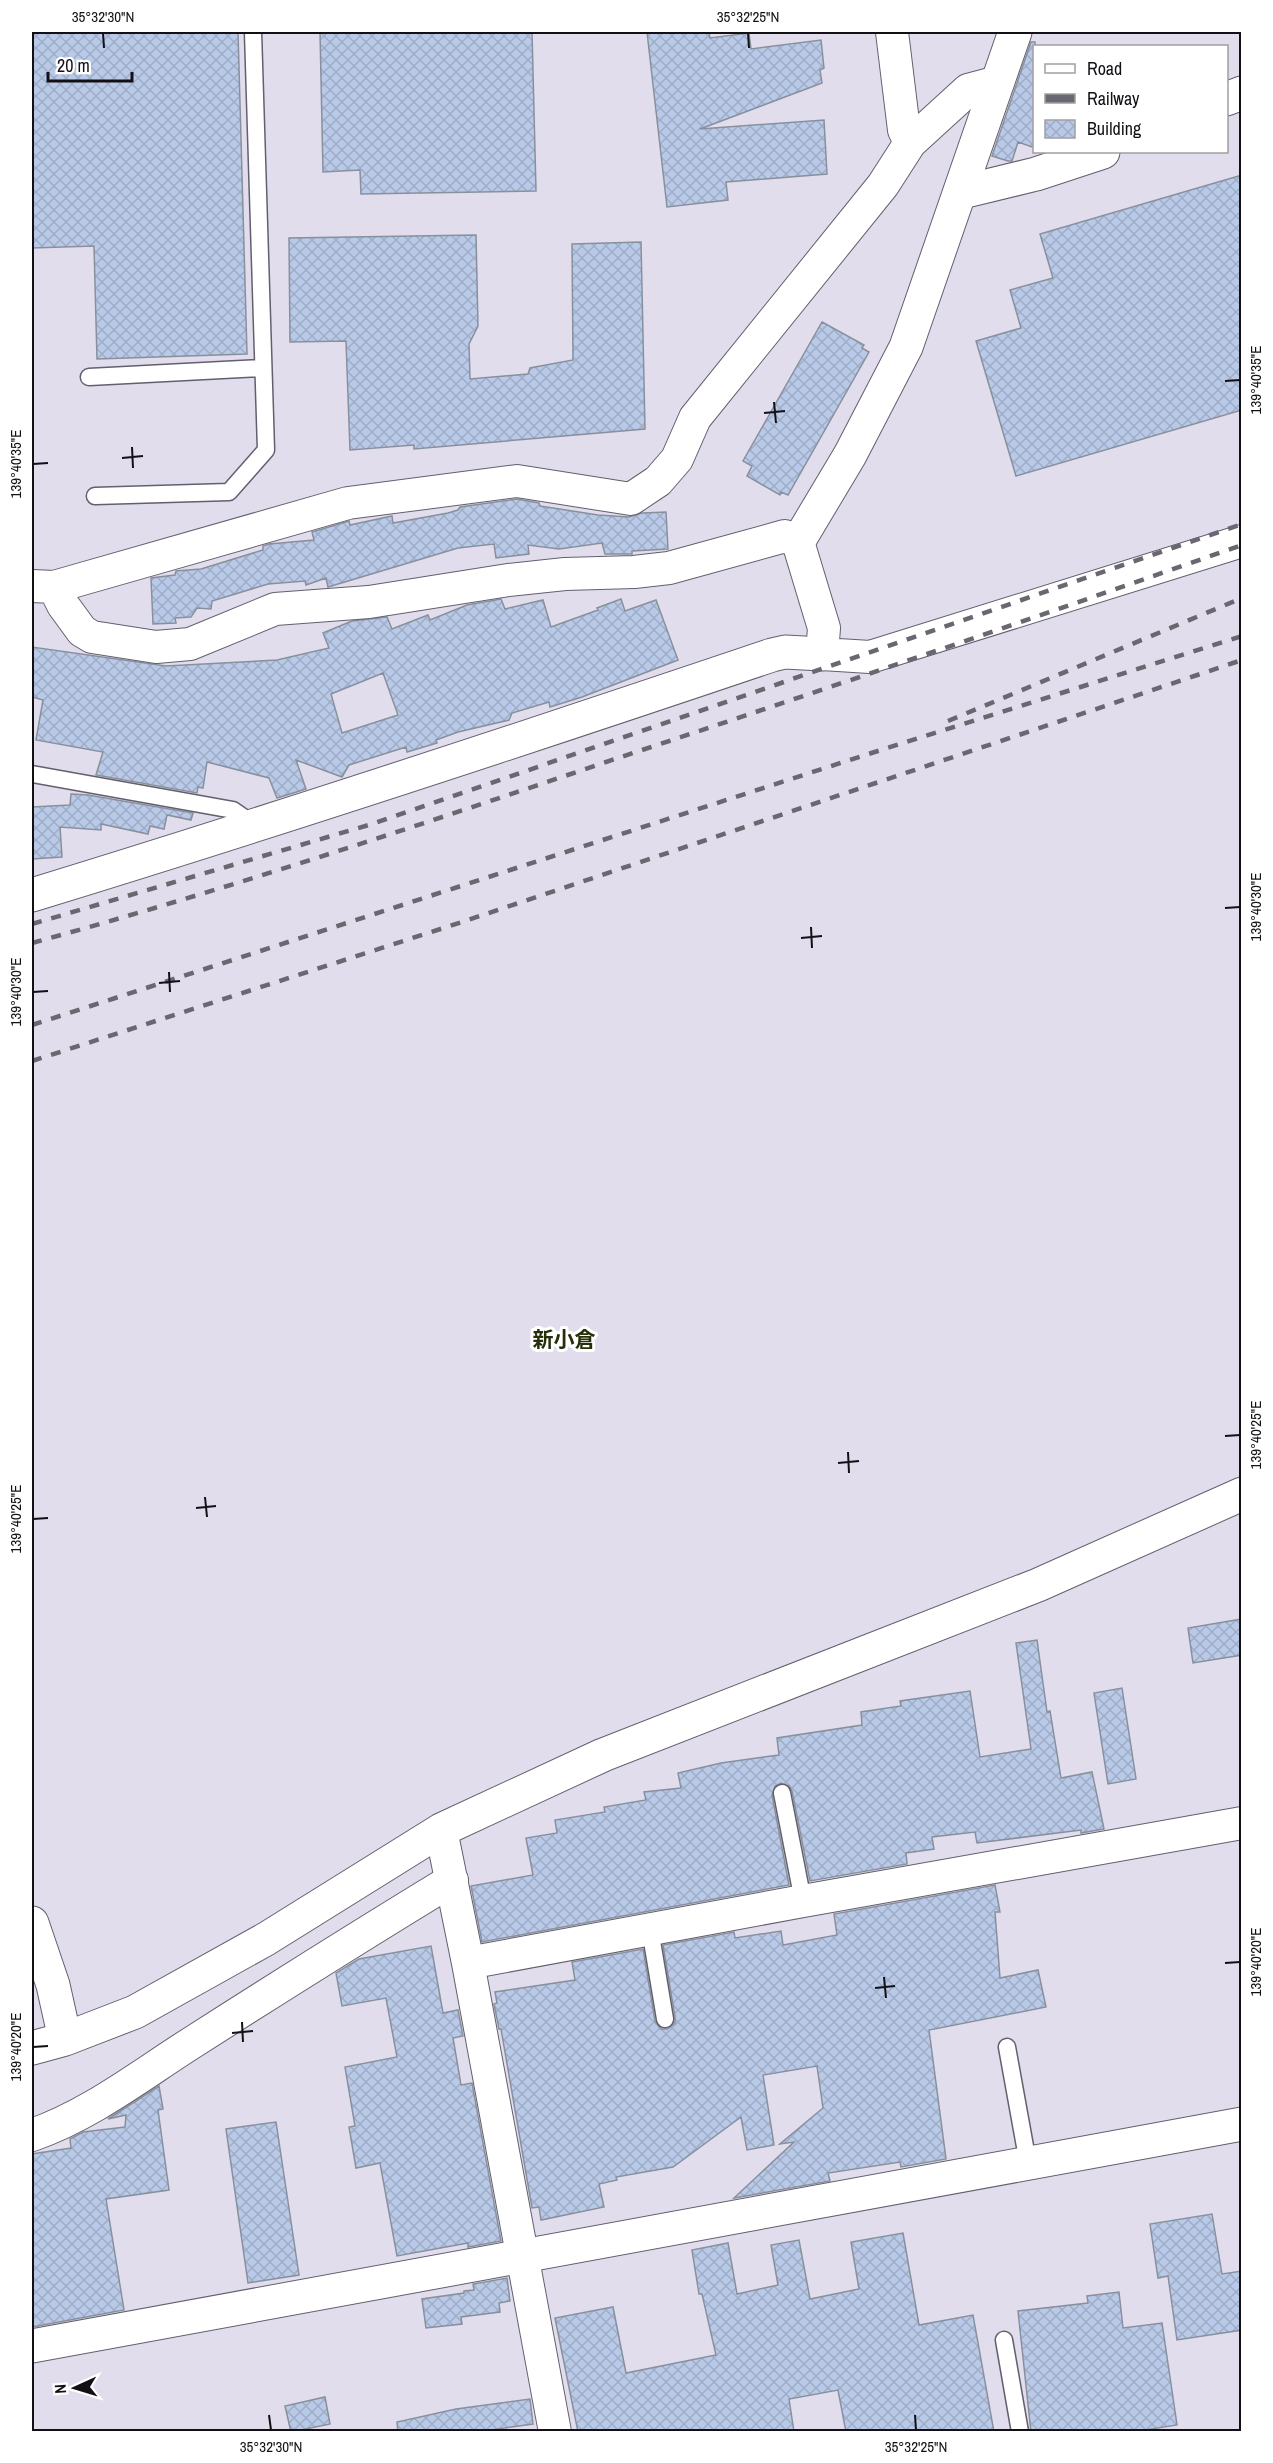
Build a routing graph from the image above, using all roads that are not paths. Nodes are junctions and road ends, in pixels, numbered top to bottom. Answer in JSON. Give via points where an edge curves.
{"nodes":[{"id":1,"x":253,"y":32,"type":"edge"},
{"id":2,"x":892,"y":32,"type":"edge"},
{"id":3,"x":1015,"y":32,"type":"edge"},
{"id":4,"x":998,"y":82,"type":"junction"},
{"id":5,"x":1242,"y":93,"type":"edge"},
{"id":6,"x":1228,"y":99,"type":"edge"},
{"id":7,"x":910,"y":143,"type":"junction"},
{"id":8,"x":1100,"y":153,"type":"edge"},
{"id":9,"x":962,"y":192,"type":"junction"},
{"id":10,"x":263,"y":368,"type":"junction"},
{"id":11,"x":89,"y":377,"type":"dead end"},
{"id":12,"x":95,"y":496,"type":"dead end"},
{"id":13,"x":1242,"y":541,"type":"edge"},
{"id":14,"x":798,"y":542,"type":"junction"},
{"id":15,"x":43,"y":587,"type":"edge"},
{"id":16,"x":822,"y":654,"type":"junction"},
{"id":17,"x":32,"y":774,"type":"edge"},
{"id":18,"x":256,"y":827,"type":"junction"},
{"id":19,"x":32,"y":894,"type":"edge"},
{"id":20,"x":1242,"y":1494,"type":"edge"},
{"id":21,"x":782,"y":1793,"type":"dead end"},
{"id":22,"x":1242,"y":1823,"type":"edge"},
{"id":23,"x":441,"y":1830,"type":"junction"},
{"id":24,"x":452,"y":1880,"type":"junction"},
{"id":25,"x":803,"y":1901,"type":"junction"},
{"id":26,"x":32,"y":1923,"type":"edge"},
{"id":27,"x":650,"y":1929,"type":"junction"},
{"id":28,"x":468,"y":1963,"type":"junction"},
{"id":29,"x":665,"y":2019,"type":"dead end"},
{"id":30,"x":65,"y":2039,"type":"junction"},
{"id":31,"x":1007,"y":2047,"type":"dead end"},
{"id":32,"x":32,"y":2048,"type":"edge"},
{"id":33,"x":1242,"y":2124,"type":"edge"},
{"id":34,"x":32,"y":2135,"type":"edge"},
{"id":35,"x":1028,"y":2163,"type":"junction"},
{"id":36,"x":522,"y":2256,"type":"junction"},
{"id":37,"x":1004,"y":2340,"type":"dead end"},
{"id":38,"x":32,"y":2346,"type":"edge"},
{"id":39,"x":555,"y":2432,"type":"edge"},
{"id":40,"x":1020,"y":2432,"type":"edge"}],
"edges":[{"from":1,"to":10,"type":"lane"},
{"from":2,"to":7,"type":"street","via":[[904,130]]},
{"from":3,"to":4,"type":"street"},
{"from":4,"to":7,"type":"street","via":[[968,90]]},
{"from":4,"to":9,"type":"street"},
{"from":5,"to":6,"type":"street"},
{"from":7,"to":15,"type":"street","via":[[883,185],[695,418],[677,459],[658,481],[631,499],[517,481],[348,503]]},
{"from":8,"to":9,"type":"street"},
{"from":9,"to":14,"type":"street","via":[[906,347],[850,455]]},
{"from":10,"to":11,"type":"lane"},
{"from":10,"to":12,"type":"lane","via":[[266,450],[229,492]]},
{"from":13,"to":16,"type":"street","via":[[887,653],[870,657]]},
{"from":14,"to":15,"type":"street","via":[[785,536],[669,568],[565,574],[369,602],[274,609],[190,644],[156,647],[92,637]]},
{"from":14,"to":16,"type":"street","via":[[824,628]]},
{"from":16,"to":18,"type":"street","via":[[772,655]]},
{"from":17,"to":18,"type":"lane","via":[[233,810]]},
{"from":18,"to":19,"type":"street"},
{"from":20,"to":23,"type":"street","via":[[1038,1585],[603,1755]]},
{"from":21,"to":25,"type":"lane"},
{"from":22,"to":25,"type":"street"},
{"from":23,"to":24,"type":"street"},
{"from":23,"to":30,"type":"street","via":[[266,1939],[145,2006]]},
{"from":24,"to":28,"type":"street"},
{"from":24,"to":34,"type":"street","via":[[103,2100]]},
{"from":25,"to":27,"type":"street"},
{"from":26,"to":30,"type":"street","via":[[53,1985]]},
{"from":27,"to":28,"type":"street"},
{"from":27,"to":29,"type":"lane"},
{"from":28,"to":36,"type":"street"},
{"from":30,"to":32,"type":"street"},
{"from":31,"to":35,"type":"lane"},
{"from":33,"to":35,"type":"street"},
{"from":35,"to":36,"type":"street"},
{"from":36,"to":38,"type":"street"},
{"from":36,"to":39,"type":"street"},
{"from":37,"to":40,"type":"lane"}]}
